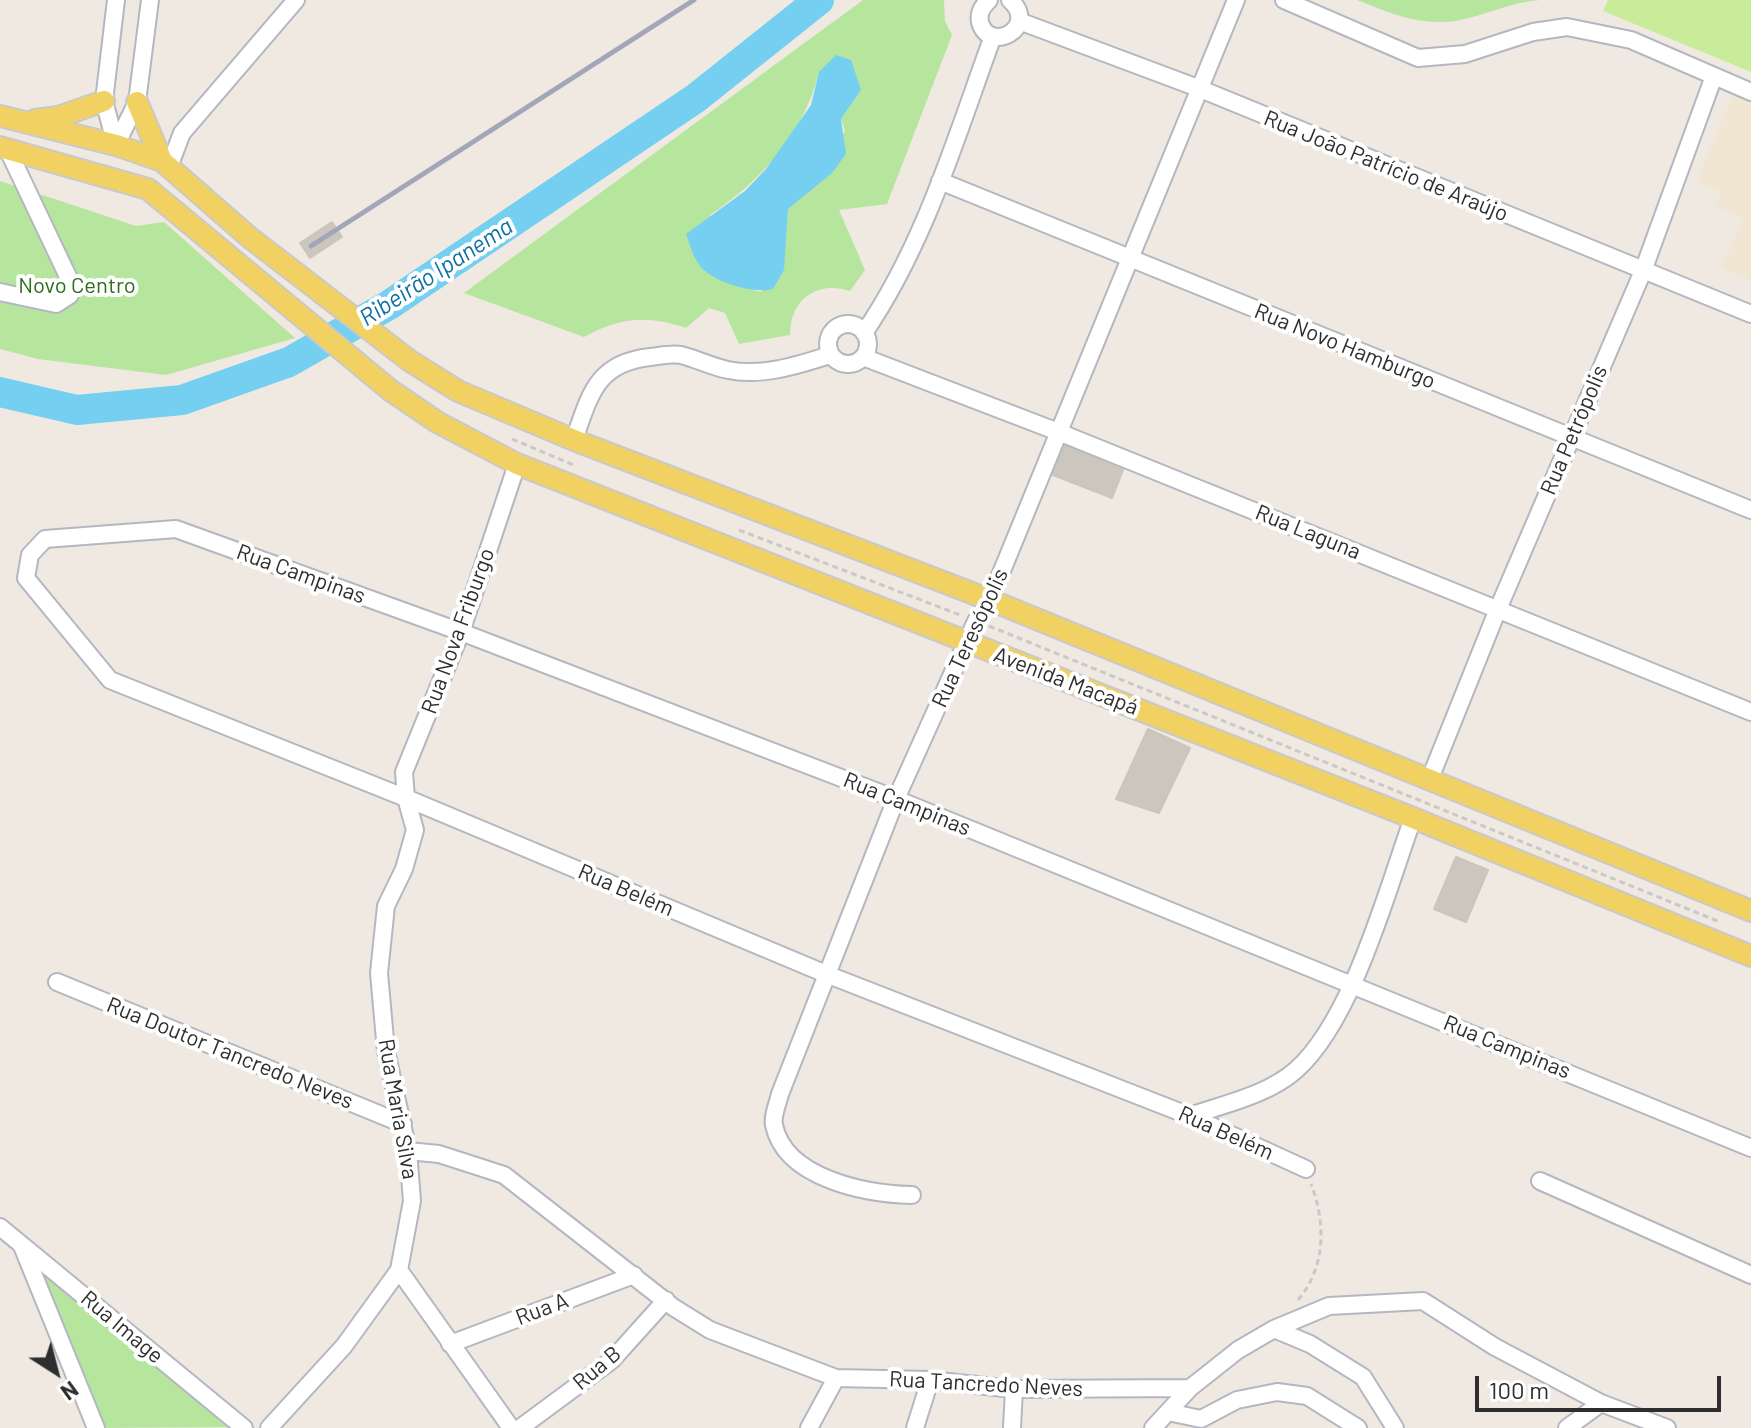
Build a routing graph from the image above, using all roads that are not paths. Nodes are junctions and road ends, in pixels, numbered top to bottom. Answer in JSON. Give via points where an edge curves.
{"nodes":[{"id":1,"x":116,"y":0,"type":"edge"},
{"id":2,"x":150,"y":0,"type":"edge"},
{"id":3,"x":296,"y":0,"type":"edge"},
{"id":4,"x":989,"y":0,"type":"edge"},
{"id":5,"x":1236,"y":0,"type":"edge"},
{"id":6,"x":1284,"y":0,"type":"edge"},
{"id":7,"x":1019,"y":6,"type":"edge"},
{"id":8,"x":993,"y":36,"type":"junction"},
{"id":9,"x":1714,"y":76,"type":"junction"},
{"id":10,"x":1198,"y":88,"type":"junction"},
{"id":11,"x":1751,"y":92,"type":"edge"},
{"id":12,"x":104,"y":101,"type":"junction"},
{"id":13,"x":137,"y":102,"type":"junction"},
{"id":14,"x":0,"y":116,"type":"edge"},
{"id":15,"x":23,"y":122,"type":"junction"},
{"id":16,"x":116,"y":145,"type":"junction"},
{"id":17,"x":3,"y":148,"type":"edge"},
{"id":18,"x":59,"y":163,"type":"junction"},
{"id":19,"x":166,"y":164,"type":"junction"},
{"id":20,"x":940,"y":181,"type":"junction"},
{"id":21,"x":148,"y":189,"type":"junction"},
{"id":22,"x":1128,"y":258,"type":"junction"},
{"id":23,"x":1643,"y":271,"type":"junction"},
{"id":24,"x":0,"y":292,"type":"edge"},
{"id":25,"x":1751,"y":314,"type":"edge"},
{"id":26,"x":864,"y":333,"type":"junction"},
{"id":27,"x":830,"y":355,"type":"junction"},
{"id":28,"x":863,"y":357,"type":"junction"},
{"id":29,"x":1061,"y":433,"type":"junction"},
{"id":30,"x":1571,"y":438,"type":"junction"},
{"id":31,"x":574,"y":440,"type":"junction"},
{"id":32,"x":517,"y":464,"type":"junction"},
{"id":33,"x":1751,"y":510,"type":"edge"},
{"id":34,"x":45,"y":539,"type":"joint"},
{"id":35,"x":990,"y":600,"type":"junction"},
{"id":36,"x":1498,"y":609,"type":"junction"},
{"id":37,"x":461,"y":632,"type":"junction"},
{"id":38,"x":966,"y":642,"type":"junction"},
{"id":39,"x":1751,"y":712,"type":"edge"},
{"id":40,"x":1429,"y":781,"type":"junction"},
{"id":41,"x":406,"y":798,"type":"junction"},
{"id":42,"x":896,"y":799,"type":"junction"},
{"id":43,"x":1413,"y":818,"type":"junction"},
{"id":44,"x":1751,"y":911,"type":"edge"},
{"id":45,"x":1751,"y":956,"type":"edge"},
{"id":46,"x":826,"y":974,"type":"junction"},
{"id":47,"x":57,"y":982,"type":"dead end"},
{"id":48,"x":1352,"y":984,"type":"junction"},
{"id":49,"x":1190,"y":1116,"type":"junction"},
{"id":50,"x":403,"y":1124,"type":"junction"},
{"id":51,"x":1751,"y":1148,"type":"edge"},
{"id":52,"x":408,"y":1151,"type":"junction"},
{"id":53,"x":1306,"y":1169,"type":"road end"},
{"id":54,"x":1540,"y":1181,"type":"dead end"},
{"id":55,"x":912,"y":1195,"type":"dead end"},
{"id":56,"x":0,"y":1227,"type":"edge"},
{"id":57,"x":22,"y":1244,"type":"junction"},
{"id":58,"x":399,"y":1270,"type":"junction"},
{"id":59,"x":634,"y":1275,"type":"junction"},
{"id":60,"x":1751,"y":1275,"type":"edge"},
{"id":61,"x":666,"y":1300,"type":"junction"},
{"id":62,"x":1274,"y":1329,"type":"junction"},
{"id":63,"x":450,"y":1344,"type":"junction"},
{"id":64,"x":836,"y":1378,"type":"junction"},
{"id":65,"x":930,"y":1380,"type":"junction"},
{"id":66,"x":1190,"y":1388,"type":"junction"},
{"id":67,"x":1014,"y":1389,"type":"junction"},
{"id":68,"x":1601,"y":1403,"type":"junction"},
{"id":69,"x":1168,"y":1412,"type":"junction"},
{"id":70,"x":1202,"y":1423,"type":"edge"},
{"id":71,"x":96,"y":1428,"type":"edge"},
{"id":72,"x":244,"y":1428,"type":"edge"},
{"id":73,"x":269,"y":1428,"type":"edge"},
{"id":74,"x":511,"y":1428,"type":"edge"},
{"id":75,"x":520,"y":1428,"type":"edge"},
{"id":76,"x":809,"y":1428,"type":"edge"},
{"id":77,"x":915,"y":1428,"type":"edge"},
{"id":78,"x":1012,"y":1428,"type":"edge"},
{"id":79,"x":1153,"y":1428,"type":"edge"},
{"id":80,"x":1358,"y":1428,"type":"edge"},
{"id":81,"x":1395,"y":1428,"type":"edge"},
{"id":82,"x":1567,"y":1428,"type":"edge"},
{"id":83,"x":1667,"y":1428,"type":"edge"}],
"edges":[{"from":1,"to":12,"type":"street"},
{"from":2,"to":13,"type":"street"},
{"from":3,"to":19,"type":"street","via":[[182,133]]},
{"from":4,"to":8,"type":"street","via":[[980,21]]},
{"from":5,"to":10,"type":"street","name":"Rua Teresópolis"},
{"from":6,"to":9,"type":"street","via":[[1418,58],[1465,54],[1567,27],[1631,40]]},
{"from":7,"to":8,"type":"street","via":[[1006,36]]},
{"from":7,"to":10,"type":"street","name":"Rua João Patrício de Araújo"},
{"from":8,"to":20,"type":"street"},
{"from":9,"to":11,"type":"street"},
{"from":9,"to":23,"type":"street","name":"Rua Petrópolis"},
{"from":10,"to":22,"type":"street","name":"Rua Teresópolis"},
{"from":10,"to":23,"type":"street","name":"Rua João Patrício de Araújo"},
{"from":12,"to":15,"type":"main road"},
{"from":12,"to":16,"type":"street"},
{"from":13,"to":16,"type":"street"},
{"from":13,"to":19,"type":"main road"},
{"from":14,"to":15,"type":"main road"},
{"from":15,"to":16,"type":"main road"},
{"from":16,"to":18,"type":"main road"},
{"from":16,"to":19,"type":"main road"},
{"from":16,"to":21,"type":"main road"},
{"from":17,"to":18,"type":"main road"},
{"from":17,"to":24,"type":"street","via":[[72,285],[70,295],[56,304]]},
{"from":18,"to":21,"type":"main road"},
{"from":19,"to":31,"type":"main road","name":"Avenida Macapá","via":[[249,237],[410,361],[458,391]]},
{"from":20,"to":22,"type":"street","name":"Rua Novo Hamburgo"},
{"from":20,"to":26,"type":"street","via":[[895,287]]},
{"from":21,"to":32,"type":"main road","name":"Avenida Macapá","via":[[390,390]]},
{"from":22,"to":29,"type":"street","name":"Rua Teresópolis"},
{"from":22,"to":30,"type":"street","name":"Rua Novo Hamburgo"},
{"from":23,"to":25,"type":"street","name":"Rua João Patrício de Araújo"},
{"from":23,"to":30,"type":"street","name":"Rua Petrópolis"},
{"from":26,"to":27,"type":"street","via":[[853,325],[840,326],[830,335]]},
{"from":26,"to":28,"type":"street","via":[[868,345]]},
{"from":27,"to":28,"type":"street","via":[[846,364]]},
{"from":27,"to":31,"type":"street","via":[[762,371],[729,371],[678,354],[631,359],[606,372],[591,392]]},
{"from":28,"to":29,"type":"street","name":"Rua Laguna"},
{"from":29,"to":35,"type":"street","name":"Rua Teresópolis"},
{"from":29,"to":36,"type":"street","name":"Rua Laguna"},
{"from":30,"to":33,"type":"street","name":"Rua Novo Hamburgo"},
{"from":30,"to":36,"type":"street","name":"Rua Petrópolis"},
{"from":31,"to":35,"type":"main road","name":"Avenida Macapá"},
{"from":32,"to":37,"type":"street","name":"Rua Nova Friburgo"},
{"from":32,"to":38,"type":"main road","name":"Avenida Macapá"},
{"from":34,"to":37,"type":"street","name":"Rua Campinas","via":[[176,529]]},
{"from":34,"to":41,"type":"street","name":"Rua Belém","via":[[30,555],[26,578],[110,680]]},
{"from":35,"to":38,"type":"street","name":"Rua Teresópolis"},
{"from":35,"to":40,"type":"main road","name":"Avenida Macapá"},
{"from":36,"to":39,"type":"street","name":"Rua Laguna"},
{"from":36,"to":40,"type":"street","name":"Rua Petrópolis"},
{"from":37,"to":41,"type":"street","name":"Rua Nova Friburgo","via":[[404,772]]},
{"from":37,"to":42,"type":"street","name":"Rua Campinas"},
{"from":38,"to":42,"type":"street","name":"Rua Teresópolis"},
{"from":38,"to":43,"type":"main road","name":"Avenida Macapá"},
{"from":40,"to":44,"type":"main road","name":"Avenida Macapá"},
{"from":41,"to":46,"type":"street","name":"Rua Belém"},
{"from":41,"to":50,"type":"street","name":"Rua Maria Silva","via":[[415,830],[386,906],[379,973],[386,1051]]},
{"from":42,"to":46,"type":"street","name":"Rua Teresópolis"},
{"from":42,"to":48,"type":"street","name":"Rua Campinas"},
{"from":43,"to":45,"type":"main road","name":"Avenida Macapá"},
{"from":43,"to":48,"type":"street"},
{"from":46,"to":49,"type":"street","name":"Rua Belém"},
{"from":46,"to":55,"type":"street","name":"Rua Teresópolis","via":[[773,1123],[783,1145],[824,1180],[878,1194]]},
{"from":47,"to":50,"type":"street","name":"Rua Doutor Tancredo Neves"},
{"from":48,"to":49,"type":"street","via":[[1320,1043],[1295,1071],[1264,1089]]},
{"from":48,"to":51,"type":"street","name":"Rua Campinas"},
{"from":49,"to":53,"type":"street","name":"Rua Belém"},
{"from":50,"to":52,"type":"street","name":"Rua Maria Silva"},
{"from":52,"to":58,"type":"street","name":"Rua Maria Silva","via":[[412,1201]]},
{"from":52,"to":59,"type":"street","name":"Rua Tancredo Neves","via":[[439,1154],[504,1175]]},
{"from":54,"to":60,"type":"street"},
{"from":56,"to":57,"type":"street","name":"Rua Image"},
{"from":57,"to":71,"type":"street"},
{"from":57,"to":72,"type":"street","name":"Rua Image"},
{"from":58,"to":63,"type":"street"},
{"from":58,"to":73,"type":"street","name":"Rua Maria Silva","via":[[344,1346]]},
{"from":59,"to":61,"type":"street","name":"Rua Tancredo Neves"},
{"from":59,"to":63,"type":"street","name":"Rua A"},
{"from":61,"to":64,"type":"street","name":"Rua Tancredo Neves","via":[[710,1330]]},
{"from":61,"to":75,"type":"street","name":"Rua B","via":[[612,1360]]},
{"from":62,"to":66,"type":"street"},
{"from":62,"to":68,"type":"street","via":[[1329,1306],[1423,1301],[1495,1347]]},
{"from":62,"to":81,"type":"street","via":[[1363,1377]]},
{"from":63,"to":74,"type":"street"},
{"from":64,"to":65,"type":"street","name":"Rua Tancredo Neves"},
{"from":64,"to":76,"type":"street"},
{"from":65,"to":67,"type":"street","name":"Rua Tancredo Neves"},
{"from":65,"to":77,"type":"street"},
{"from":66,"to":67,"type":"street","name":"Rua Tancredo Neves"},
{"from":66,"to":69,"type":"street"},
{"from":67,"to":78,"type":"street"},
{"from":68,"to":82,"type":"street"},
{"from":68,"to":83,"type":"street"},
{"from":69,"to":70,"type":"street"},
{"from":69,"to":79,"type":"street"},
{"from":70,"to":80,"type":"street","via":[[1237,1400],[1277,1392],[1307,1396]]}]}
